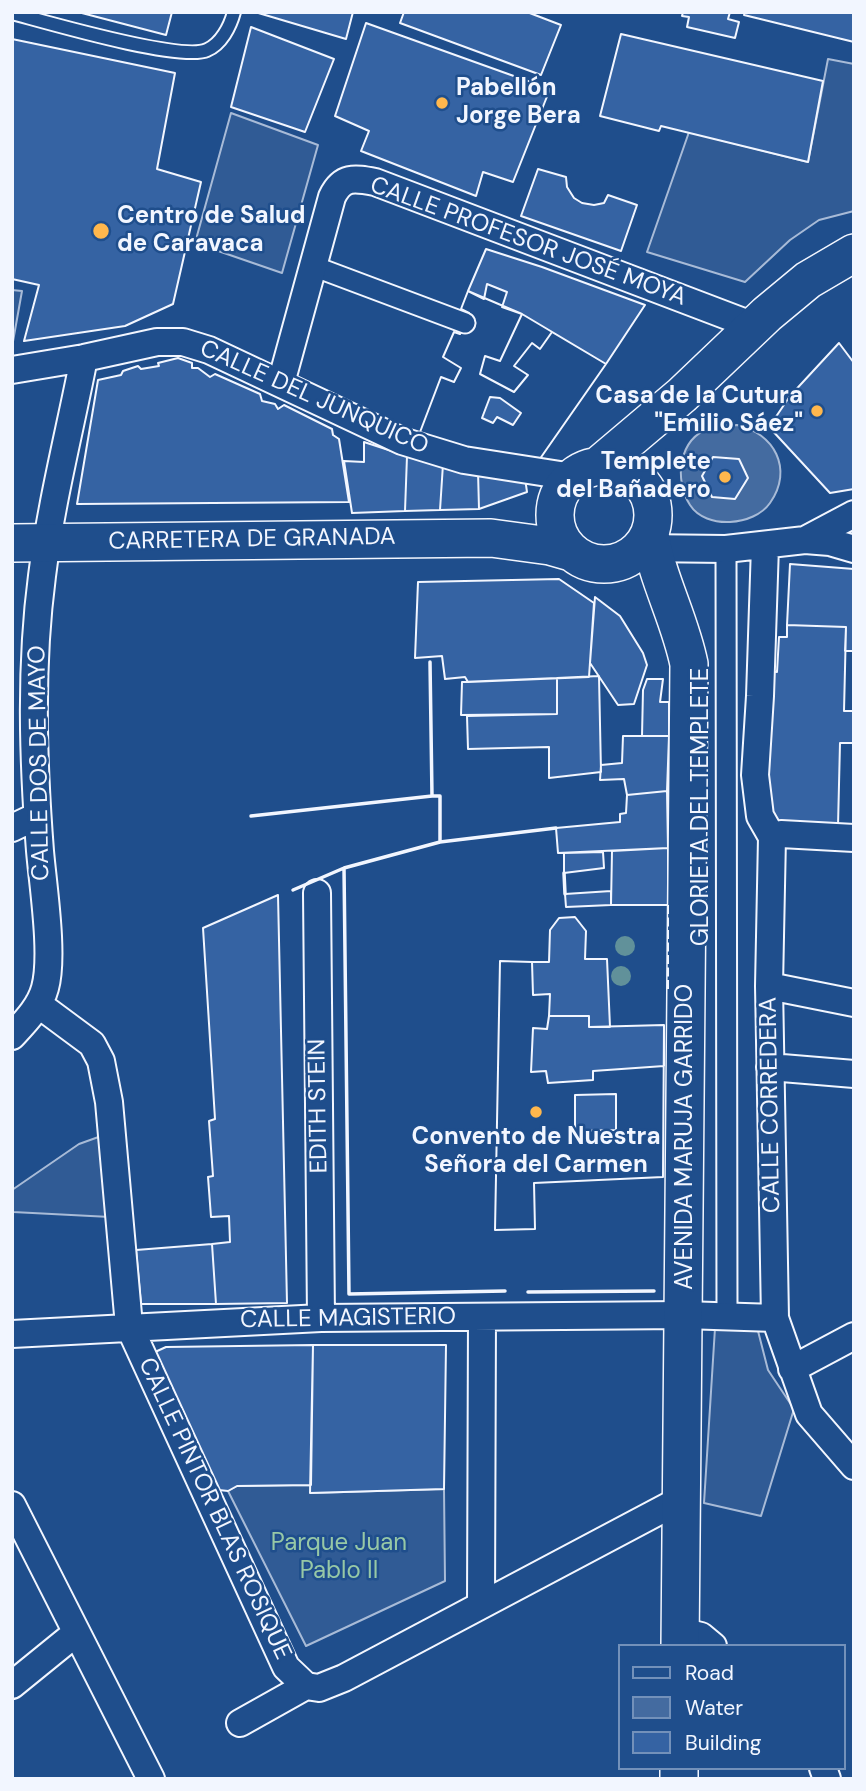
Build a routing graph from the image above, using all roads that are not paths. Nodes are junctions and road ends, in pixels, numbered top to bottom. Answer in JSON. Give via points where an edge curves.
{"nodes":[{"id":1,"x":234,"y":12,"type":"edge"},
{"id":2,"x":12,"y":13,"type":"edge"},
{"id":3,"x":854,"y":253,"type":"edge"},
{"id":4,"x":313,"y":266,"type":"junction"},
{"id":5,"x":465,"y":323,"type":"dead end"},
{"id":6,"x":754,"y":326,"type":"junction"},
{"id":7,"x":84,"y":358,"type":"junction"},
{"id":8,"x":12,"y":370,"type":"edge"},
{"id":9,"x":281,"y":383,"type":"junction"},
{"id":10,"x":682,"y":395,"type":"junction"},
{"id":11,"x":576,"y":483,"type":"junction"},
{"id":12,"x":645,"y":488,"type":"junction"},
{"id":13,"x":854,"y":514,"type":"edge"},
{"id":14,"x":491,"y":538,"type":"junction"},
{"id":15,"x":805,"y":540,"type":"junction"},
{"id":16,"x":30,"y":542,"type":"edge"},
{"id":17,"x":765,"y":546,"type":"junction"},
{"id":18,"x":640,"y":549,"type":"junction"},
{"id":19,"x":726,"y":549,"type":"junction"},
{"id":20,"x":854,"y":549,"type":"edge"},
{"id":21,"x":571,"y":552,"type":"junction"},
{"id":22,"x":23,"y":695,"type":"edge"},
{"id":23,"x":37,"y":816,"type":"junction"},
{"id":24,"x":12,"y":828,"type":"edge"},
{"id":25,"x":772,"y":837,"type":"junction"},
{"id":26,"x":854,"y":838,"type":"edge"},
{"id":27,"x":317,"y":893,"type":"dead end"},
{"id":28,"x":769,"y":986,"type":"junction"},
{"id":29,"x":854,"y":1003,"type":"edge"},
{"id":30,"x":38,"y":1004,"type":"junction"},
{"id":31,"x":12,"y":1036,"type":"edge"},
{"id":32,"x":770,"y":1067,"type":"junction"},
{"id":33,"x":854,"y":1074,"type":"edge"},
{"id":34,"x":684,"y":1315,"type":"junction"},
{"id":35,"x":727,"y":1316,"type":"junction"},
{"id":36,"x":482,"y":1317,"type":"junction"},
{"id":37,"x":321,"y":1318,"type":"junction"},
{"id":38,"x":775,"y":1318,"type":"junction"},
{"id":39,"x":129,"y":1326,"type":"junction"},
{"id":40,"x":12,"y":1334,"type":"edge"},
{"id":41,"x":854,"y":1336,"type":"edge"},
{"id":42,"x":792,"y":1369,"type":"junction"},
{"id":43,"x":854,"y":1466,"type":"edge"},
{"id":44,"x":680,"y":1500,"type":"junction"},
{"id":45,"x":12,"y":1505,"type":"edge"},
{"id":46,"x":624,"y":1529,"type":"junction"},
{"id":47,"x":681,"y":1580,"type":"junction"},
{"id":48,"x":481,"y":1604,"type":"junction"},
{"id":49,"x":76,"y":1633,"type":"junction"},
{"id":50,"x":680,"y":1638,"type":"edge"},
{"id":51,"x":711,"y":1644,"type":"edge"},
{"id":52,"x":12,"y":1685,"type":"edge"},
{"id":53,"x":306,"y":1686,"type":"junction"},
{"id":54,"x":240,"y":1723,"type":"dead end"},
{"id":55,"x":151,"y":1779,"type":"edge"}],
"edges":[{"from":1,"to":2,"type":"lane","via":[[219,42],[194,54]]},
{"from":3,"to":6,"type":"main road","via":[[808,280]]},
{"from":4,"to":5,"type":"street"},
{"from":4,"to":6,"type":"street","name":"CALLE PROFESOR JOSÉ MOYA","via":[[337,186],[357,178]]},
{"from":4,"to":9,"type":"street","name":"CALLE PROFESOR JOSÉ MOYA"},
{"from":6,"to":10,"type":"main road"},
{"from":7,"to":8,"type":"street","name":"CALLE DEL JUNQUICO"},
{"from":7,"to":9,"type":"street","name":"CALLE DEL JUNQUICO","via":[[157,342],[183,342]]},
{"from":7,"to":16,"type":"street","name":"CALLE DOS DE MAYO"},
{"from":9,"to":11,"type":"street","name":"CALLE DEL JUNQUICO","via":[[431,451]]},
{"from":10,"to":11,"type":"main road","name":"CARRETERA DE GRANADA"},
{"from":10,"to":12,"type":"main road","via":[[659,435]]},
{"from":11,"to":12,"type":"main road","via":[[621,469]]},
{"from":11,"to":14,"type":"main road","name":"CARRETERA DE GRANADA","via":[[538,519]]},
{"from":11,"to":21,"type":"main road","via":[[557,530]]},
{"from":12,"to":18,"type":"main road","via":[[653,510]]},
{"from":13,"to":15,"type":"street"},
{"from":14,"to":16,"type":"main road","name":"CARRETERA DE GRANADA"},
{"from":14,"to":21,"type":"main road","name":"CARRETERA DE GRANADA"},
{"from":15,"to":17,"type":"street"},
{"from":15,"to":20,"type":"street"},
{"from":16,"to":22,"type":"street","name":"CALLE DOS DE MAYO","via":[[42,578]]},
{"from":17,"to":19,"type":"street"},
{"from":17,"to":25,"type":"street","via":[[755,775],[760,816]]},
{"from":18,"to":19,"type":"street"},
{"from":18,"to":21,"type":"main road","via":[[600,565]]},
{"from":18,"to":34,"type":"main road","name":"AVENIDA MARUJA GARRIDO","via":[[658,571],[689,664]]},
{"from":19,"to":35,"type":"street","name":"GLORIETA DEL TEMPLETE"},
{"from":22,"to":23,"type":"street","name":"CALLE DOS DE MAYO"},
{"from":23,"to":24,"type":"street"},
{"from":23,"to":30,"type":"street","name":"CALLE DOS DE MAYO","via":[[48,972]]},
{"from":25,"to":26,"type":"street"},
{"from":25,"to":28,"type":"street","name":"CALLE CORREDERA"},
{"from":27,"to":37,"type":"street","name":"EDITH STEIN"},
{"from":28,"to":29,"type":"street"},
{"from":28,"to":32,"type":"street","name":"CALLE CORREDERA"},
{"from":30,"to":31,"type":"street","name":"CALLE DOS DE MAYO"},
{"from":30,"to":39,"type":"street","name":"CALLE PINTOR BLAS ROSIQUE","via":[[92,1044],[101,1061],[109,1102]]},
{"from":32,"to":33,"type":"street"},
{"from":32,"to":38,"type":"street","name":"CALLE CORREDERA"},
{"from":34,"to":35,"type":"street","name":"CALLE MAGISTERIO"},
{"from":34,"to":36,"type":"street","name":"CALLE MAGISTERIO"},
{"from":34,"to":44,"type":"main road","name":"AVENIDA MARUJA GARRIDO"},
{"from":35,"to":38,"type":"street","name":"CALLE MAGISTERIO"},
{"from":36,"to":37,"type":"street","name":"CALLE MAGISTERIO"},
{"from":36,"to":48,"type":"street"},
{"from":37,"to":39,"type":"street","name":"CALLE MAGISTERIO"},
{"from":38,"to":42,"type":"street","name":"CALLE CORREDERA"},
{"from":39,"to":40,"type":"street","name":"CALLE MAGISTERIO"},
{"from":39,"to":53,"type":"street","name":"CALLE PINTOR BLAS ROSIQUE","via":[[286,1667]]},
{"from":41,"to":42,"type":"street"},
{"from":42,"to":43,"type":"street","name":"CALLE CORREDERA","via":[[808,1414]]},
{"from":44,"to":46,"type":"street"},
{"from":44,"to":47,"type":"main road","name":"AVENIDA MARUJA GARRIDO"},
{"from":45,"to":49,"type":"street"},
{"from":46,"to":47,"type":"street","via":[[658,1533],[668,1542]]},
{"from":46,"to":48,"type":"street"},
{"from":47,"to":50,"type":"main road","name":"AVENIDA MARUJA GARRIDO"},
{"from":48,"to":53,"type":"street","via":[[335,1682],[319,1688]]},
{"from":49,"to":52,"type":"street"},
{"from":49,"to":55,"type":"street"},
{"from":50,"to":51,"type":"street","via":[[701,1636]]},
{"from":53,"to":54,"type":"street"}]}
